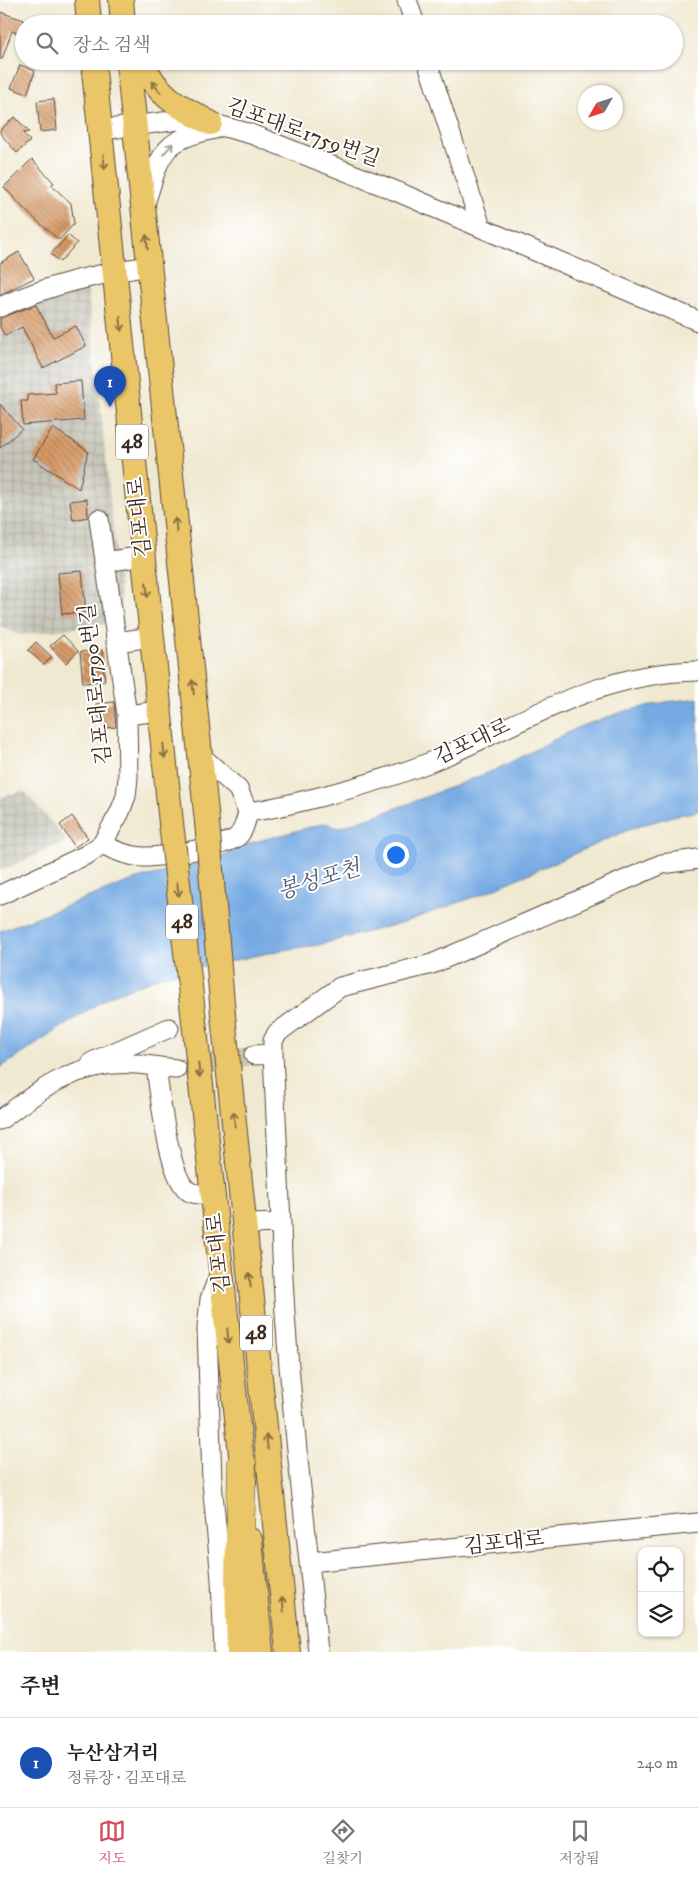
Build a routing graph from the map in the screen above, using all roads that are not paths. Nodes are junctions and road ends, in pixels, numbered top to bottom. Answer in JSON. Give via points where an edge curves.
{"nodes":[{"id":1,"x":86,"y":0,"type":"edge"},
{"id":2,"x":121,"y":0,"type":"edge"},
{"id":3,"x":407,"y":0,"type":"edge"},
{"id":4,"x":88,"y":15,"type":"edge"},
{"id":5,"x":123,"y":15,"type":"edge"},
{"id":6,"x":412,"y":15,"type":"edge"},
{"id":7,"x":94,"y":70,"type":"edge"},
{"id":8,"x":129,"y":70,"type":"edge"},
{"id":9,"x":146,"y":70,"type":"edge"},
{"id":10,"x":430,"y":70,"type":"edge"},
{"id":11,"x":217,"y":125,"type":"junction"},
{"id":12,"x":135,"y":126,"type":"junction"},
{"id":13,"x":101,"y":130,"type":"junction"},
{"id":14,"x":143,"y":210,"type":"junction"},
{"id":15,"x":481,"y":227,"type":"junction"},
{"id":16,"x":149,"y":266,"type":"junction"},
{"id":17,"x":115,"y":271,"type":"junction"},
{"id":18,"x":0,"y":307,"type":"edge"},
{"id":19,"x":698,"y":321,"type":"edge"},
{"id":20,"x":162,"y":390,"type":"junction"},
{"id":21,"x":127,"y":393,"type":"junction"},
{"id":22,"x":99,"y":519,"type":"dead end"},
{"id":23,"x":144,"y":556,"type":"junction"},
{"id":24,"x":105,"y":562,"type":"junction"},
{"id":25,"x":152,"y":637,"type":"junction"},
{"id":26,"x":116,"y":642,"type":"junction"},
{"id":27,"x":698,"y":671,"type":"edge"},
{"id":28,"x":160,"y":711,"type":"junction"},
{"id":29,"x":126,"y":715,"type":"junction"},
{"id":30,"x":200,"y":755,"type":"junction"},
{"id":31,"x":248,"y":812,"type":"junction"},
{"id":32,"x":102,"y":844,"type":"junction"},
{"id":33,"x":698,"y":859,"type":"edge"},
{"id":34,"x":0,"y":895,"type":"edge"},
{"id":35,"x":169,"y":1028,"type":"dead end"},
{"id":36,"x":273,"y":1054,"type":"junction"},
{"id":37,"x":254,"y":1055,"type":"tunnel mouth"},
{"id":38,"x":156,"y":1067,"type":"junction"},
{"id":39,"x":176,"y":1069,"type":"tunnel mouth"},
{"id":40,"x":68,"y":1074,"type":"junction"},
{"id":41,"x":0,"y":1120,"type":"edge"},
{"id":42,"x":213,"y":1194,"type":"junction"},
{"id":43,"x":281,"y":1223,"type":"junction"},
{"id":44,"x":244,"y":1224,"type":"junction"},
{"id":45,"x":221,"y":1270,"type":"junction"},
{"id":46,"x":242,"y":1463,"type":"junction"},
{"id":47,"x":698,"y":1523,"type":"edge"},
{"id":48,"x":310,"y":1562,"type":"junction"},
{"id":49,"x":224,"y":1652,"type":"edge"},
{"id":50,"x":241,"y":1652,"type":"edge"},
{"id":51,"x":261,"y":1652,"type":"edge"},
{"id":52,"x":288,"y":1652,"type":"edge"},
{"id":53,"x":318,"y":1652,"type":"edge"}],
"edges":[{"from":1,"to":4,"type":"main road"},
{"from":2,"to":5,"type":"main road"},
{"from":3,"to":6,"type":"street"},
{"from":7,"to":13,"type":"main road","name":"김포대로","number":"48"},
{"from":8,"to":12,"type":"main road","name":"김포대로","number":"48"},
{"from":11,"to":9,"type":"main road","one_way":true,"via":[[166,98]]},
{"from":10,"to":15,"type":"street"},
{"from":11,"to":12,"type":"street","name":"김포대로1759번길","via":[[179,120]]},
{"from":14,"to":11,"type":"street","one_way":true,"via":[[163,154],[189,134]]},
{"from":11,"to":15,"type":"street","name":"김포대로1759번길","via":[[251,134]]},
{"from":12,"to":13,"type":"street","name":"김포대로1759번길"},
{"from":12,"to":14,"type":"main road","name":"김포대로","number":"48"},
{"from":13,"to":17,"type":"main road","name":"김포대로","number":"48","one_way":true},
{"from":16,"to":14,"type":"main road","name":"김포대로","number":"48","one_way":true},
{"from":15,"to":19,"type":"street","name":"김포대로1759번길"},
{"from":16,"to":17,"type":"street"},
{"from":16,"to":20,"type":"main road","name":"김포대로","number":"48"},
{"from":17,"to":18,"type":"street","via":[[66,282]]},
{"from":17,"to":21,"type":"main road","name":"김포대로","number":"48","one_way":true},
{"from":20,"to":21,"type":"main road"},
{"from":30,"to":20,"type":"main road","name":"김포대로","number":"48","one_way":true},
{"from":21,"to":23,"type":"main road","name":"김포대로","number":"48"},
{"from":22,"to":24,"type":"street","name":"김포대로1790번길"},
{"from":23,"to":24,"type":"street"},
{"from":23,"to":25,"type":"main road","name":"김포대로","number":"48","one_way":true},
{"from":24,"to":26,"type":"street","name":"김포대로1790번길"},
{"from":25,"to":26,"type":"street"},
{"from":25,"to":28,"type":"main road","name":"김포대로","number":"48"},
{"from":26,"to":29,"type":"street","name":"김포대로1790번길"},
{"from":27,"to":31,"type":"street","name":"김포대로","via":[[656,673],[604,685],[382,780]]},
{"from":28,"to":29,"type":"street"},
{"from":28,"to":42,"type":"main road","name":"김포대로","number":"48","one_way":true,"bridge":true},
{"from":29,"to":32,"type":"street","name":"김포대로1790번길","via":[[126,796]]},
{"from":30,"to":31,"type":"street","via":[[238,789]]},
{"from":44,"to":30,"type":"main road","name":"김포대로","number":"48","one_way":true,"bridge":true},
{"from":31,"to":32,"type":"street","via":[[239,836],[226,843],[150,857],[130,856]]},
{"from":32,"to":34,"type":"street","name":"김포대로1790번길","via":[[88,854]]},
{"from":33,"to":36,"type":"street","via":[[662,864],[432,964],[340,987],[277,1033]]},
{"from":35,"to":40,"type":"street"},
{"from":36,"to":37,"type":"street"},
{"from":36,"to":43,"type":"street"},
{"from":38,"to":39,"type":"street"},
{"from":38,"to":40,"type":"street","via":[[122,1064]]},
{"from":38,"to":42,"type":"street","via":[[172,1163],[180,1184],[191,1193]]},
{"from":40,"to":41,"type":"street"},
{"from":42,"to":45,"type":"main road","name":"김포대로","number":"48"},
{"from":43,"to":44,"type":"street"},
{"from":43,"to":48,"type":"street","via":[[288,1360]]},
{"from":52,"to":44,"type":"main road","name":"김포대로","number":"48","one_way":true},
{"from":45,"to":46,"type":"main road","name":"김포대로","number":"48","one_way":true},
{"from":45,"to":49,"type":"street","via":[[210,1300],[207,1328],[212,1482]]},
{"from":46,"to":50,"type":"highway"},
{"from":46,"to":51,"type":"main road","name":"김포대로","number":"48"},
{"from":47,"to":48,"type":"street","name":"김포대로"},
{"from":48,"to":53,"type":"street"}]}
